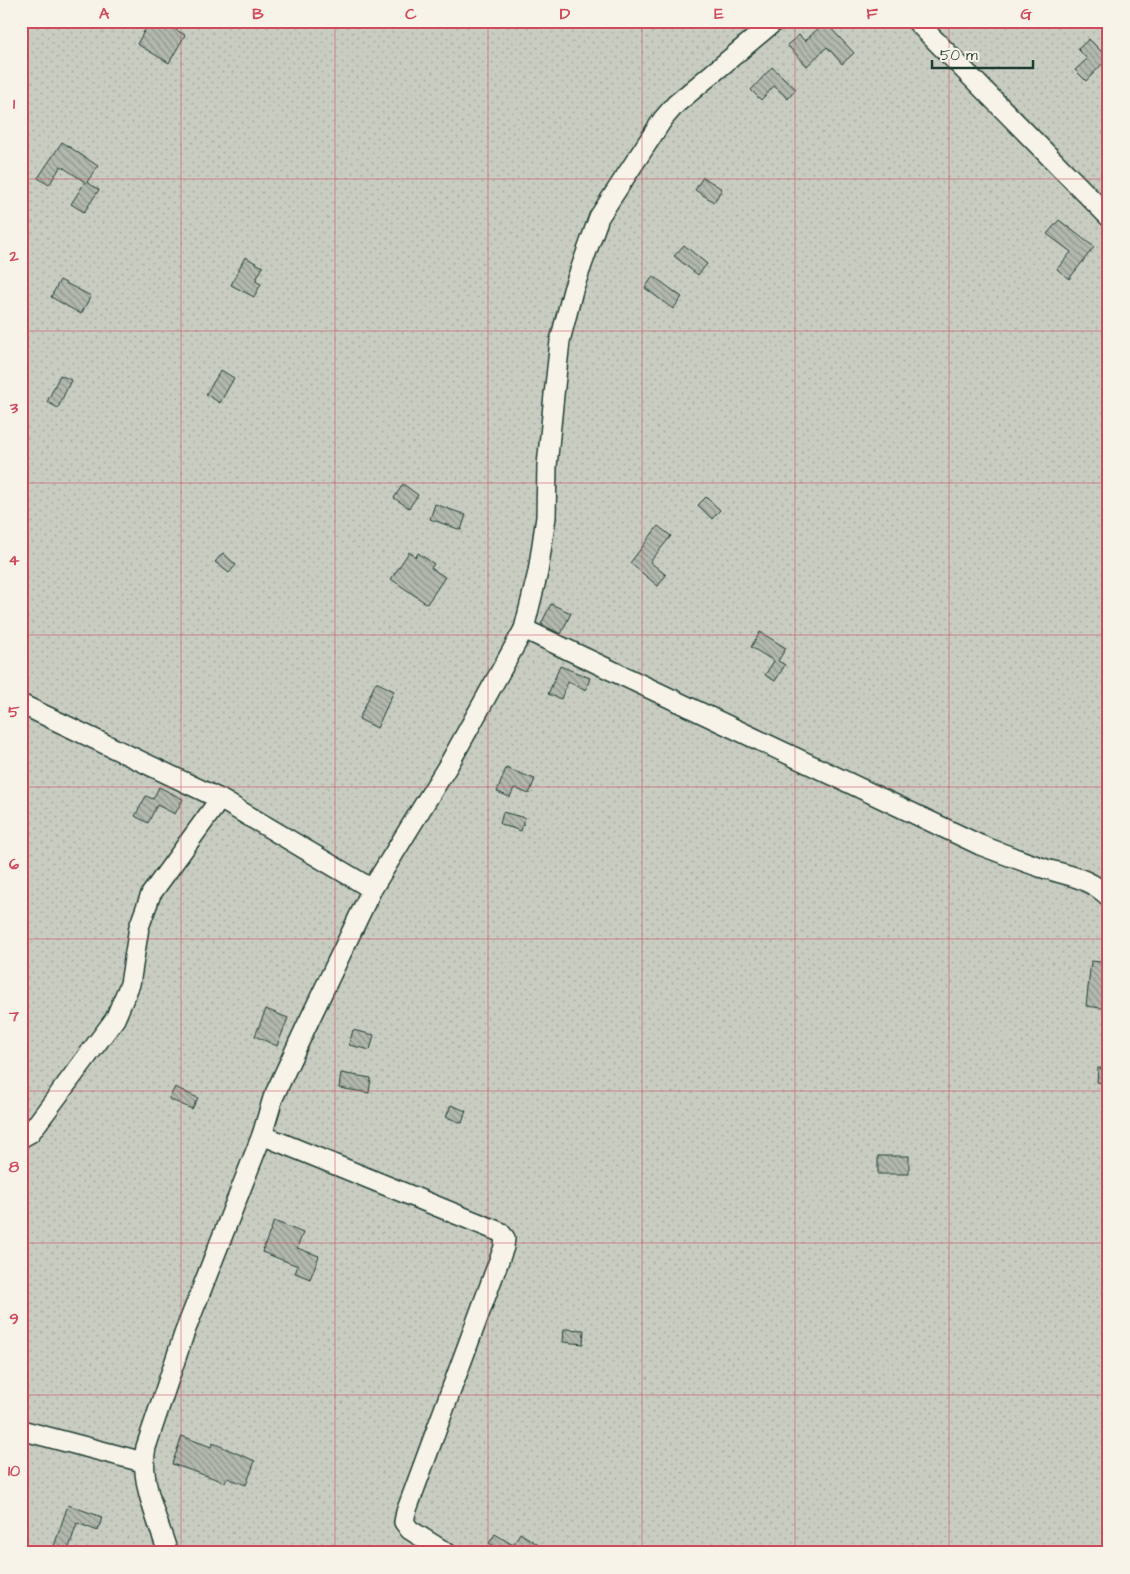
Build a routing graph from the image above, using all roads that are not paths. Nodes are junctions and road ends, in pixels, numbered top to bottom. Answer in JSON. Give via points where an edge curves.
{"nodes":[{"id":1,"x":775,"y":21,"type":"edge"},
{"id":2,"x":916,"y":21,"type":"edge"},
{"id":3,"x":1109,"y":217,"type":"edge"},
{"id":4,"x":524,"y":629,"type":"junction"},
{"id":5,"x":21,"y":704,"type":"edge"},
{"id":6,"x":220,"y":799,"type":"junction"},
{"id":7,"x":1104,"y":888,"type":"edge"},
{"id":8,"x":372,"y":889,"type":"junction"},
{"id":9,"x":262,"y":1135,"type":"junction"},
{"id":10,"x":21,"y":1138,"type":"edge"},
{"id":11,"x":21,"y":1430,"type":"edge"},
{"id":12,"x":143,"y":1462,"type":"junction"},
{"id":13,"x":168,"y":1553,"type":"edge"},
{"id":14,"x":447,"y":1553,"type":"edge"}],
"edges":[{"from":1,"to":4,"type":"street","via":[[676,104],[599,217],[573,290],[560,340],[547,466],[546,518],[538,572]]},
{"from":2,"to":3,"type":"street"},
{"from":4,"to":7,"type":"street","via":[[980,845]]},
{"from":4,"to":8,"type":"street","via":[[449,764]]},
{"from":5,"to":6,"type":"street"},
{"from":6,"to":8,"type":"street"},
{"from":6,"to":10,"type":"street","via":[[151,894],[139,927],[130,984],[115,1019],[30,1133]]},
{"from":8,"to":9,"type":"street","via":[[273,1098]]},
{"from":9,"to":12,"type":"street","via":[[184,1334]]},
{"from":9,"to":14,"type":"street","via":[[432,1203],[500,1232],[505,1238],[404,1522],[410,1530]]},
{"from":11,"to":12,"type":"street"},
{"from":12,"to":13,"type":"street"}]}
